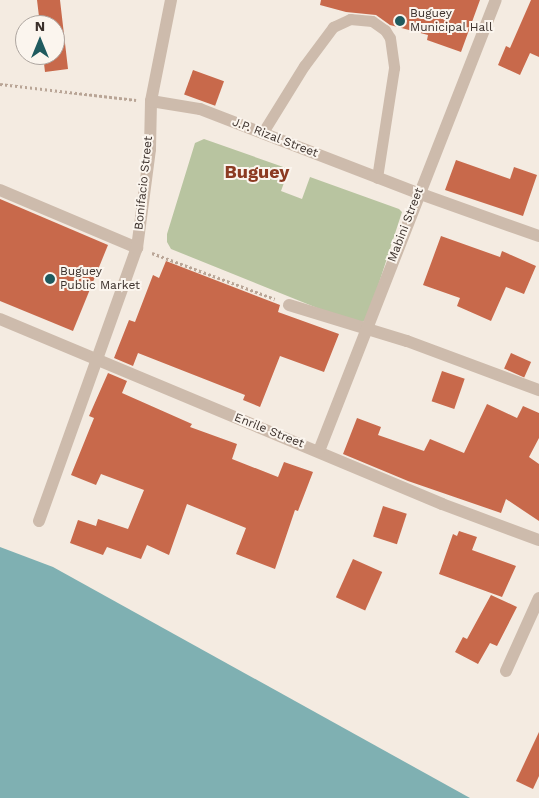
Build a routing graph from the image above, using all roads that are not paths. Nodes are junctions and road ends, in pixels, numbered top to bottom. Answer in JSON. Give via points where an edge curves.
{"nodes":[{"id":1,"x":171,"y":0,"type":"edge"},
{"id":2,"x":496,"y":0,"type":"edge"},
{"id":3,"x":151,"y":102,"type":"junction"},
{"id":4,"x":263,"y":132,"type":"junction"},
{"id":5,"x":377,"y":178,"type":"junction"},
{"id":6,"x":0,"y":190,"type":"edge"},
{"id":7,"x":418,"y":193,"type":"junction"},
{"id":8,"x":539,"y":236,"type":"edge"},
{"id":9,"x":137,"y":248,"type":"junction"},
{"id":10,"x":289,"y":305,"type":"road end"},
{"id":11,"x":0,"y":319,"type":"edge"},
{"id":12,"x":367,"y":328,"type":"junction"},
{"id":13,"x":95,"y":360,"type":"junction"},
{"id":14,"x":539,"y":390,"type":"edge"},
{"id":15,"x":319,"y":452,"type":"junction"},
{"id":16,"x":39,"y":521,"type":"dead end"},
{"id":17,"x":539,"y":540,"type":"edge"},
{"id":18,"x":539,"y":598,"type":"edge"},
{"id":19,"x":506,"y":671,"type":"dead end"}],
"edges":[{"from":1,"to":3,"type":"street","name":"Bonifacio Street"},
{"from":2,"to":7,"type":"street","name":"Mabini Street"},
{"from":3,"to":4,"type":"street","name":"J.P. Rizal Street","via":[[200,109]]},
{"from":3,"to":9,"type":"street","name":"Bonifacio Street","via":[[150,149]]},
{"from":4,"to":5,"type":"street","name":"J.P. Rizal Street"},
{"from":4,"to":5,"type":"lane","via":[[333,27],[350,19],[372,21],[390,38],[394,68]]},
{"from":5,"to":7,"type":"street","name":"J.P. Rizal Street"},
{"from":6,"to":9,"type":"street"},
{"from":7,"to":8,"type":"street","name":"J.P. Rizal Street"},
{"from":7,"to":12,"type":"street","name":"Mabini Street"},
{"from":9,"to":13,"type":"street","name":"Bonifacio Street"},
{"from":10,"to":12,"type":"street"},
{"from":11,"to":13,"type":"street","name":"Enrile Street"},
{"from":12,"to":14,"type":"street"},
{"from":12,"to":15,"type":"street","name":"Mabini Street"},
{"from":13,"to":15,"type":"street","name":"Enrile Street"},
{"from":13,"to":16,"type":"street","name":"Bonifacio Street"},
{"from":15,"to":17,"type":"street","name":"Enrile Street","via":[[442,504]]},
{"from":18,"to":19,"type":"street"}]}
